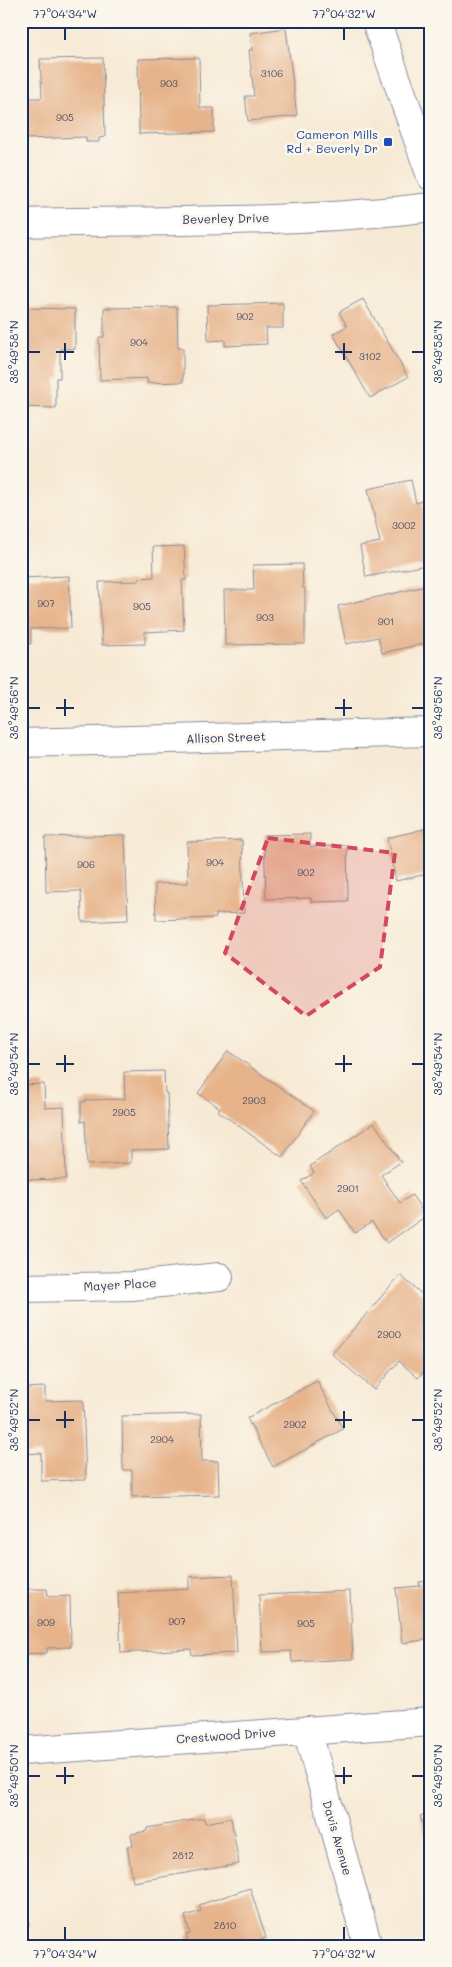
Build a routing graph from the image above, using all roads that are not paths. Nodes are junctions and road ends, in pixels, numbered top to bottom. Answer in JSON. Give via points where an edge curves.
{"nodes":[{"id":1,"x":376,"y":21,"type":"edge"},
{"id":2,"x":431,"y":176,"type":"edge"},
{"id":3,"x":431,"y":207,"type":"edge"},
{"id":4,"x":21,"y":223,"type":"edge"},
{"id":5,"x":431,"y":732,"type":"edge"},
{"id":6,"x":21,"y":743,"type":"edge"},
{"id":7,"x":219,"y":1277,"type":"dead end"},
{"id":8,"x":21,"y":1288,"type":"edge"},
{"id":9,"x":431,"y":1722,"type":"edge"},
{"id":10,"x":307,"y":1730,"type":"junction"},
{"id":11,"x":21,"y":1751,"type":"edge"},
{"id":12,"x":368,"y":1946,"type":"edge"}],
"edges":[{"from":1,"to":2,"type":"street"},
{"from":3,"to":4,"type":"street","name":"Beverley Drive","via":[[276,218]]},
{"from":5,"to":6,"type":"street","name":"Allison Street"},
{"from":7,"to":8,"type":"street","name":"Mayer Place","via":[[132,1286]]},
{"from":9,"to":10,"type":"street","name":"Crestwood Drive"},
{"from":10,"to":11,"type":"street","name":"Crestwood Drive"},
{"from":10,"to":12,"type":"street","name":"Davis Avenue"}]}
